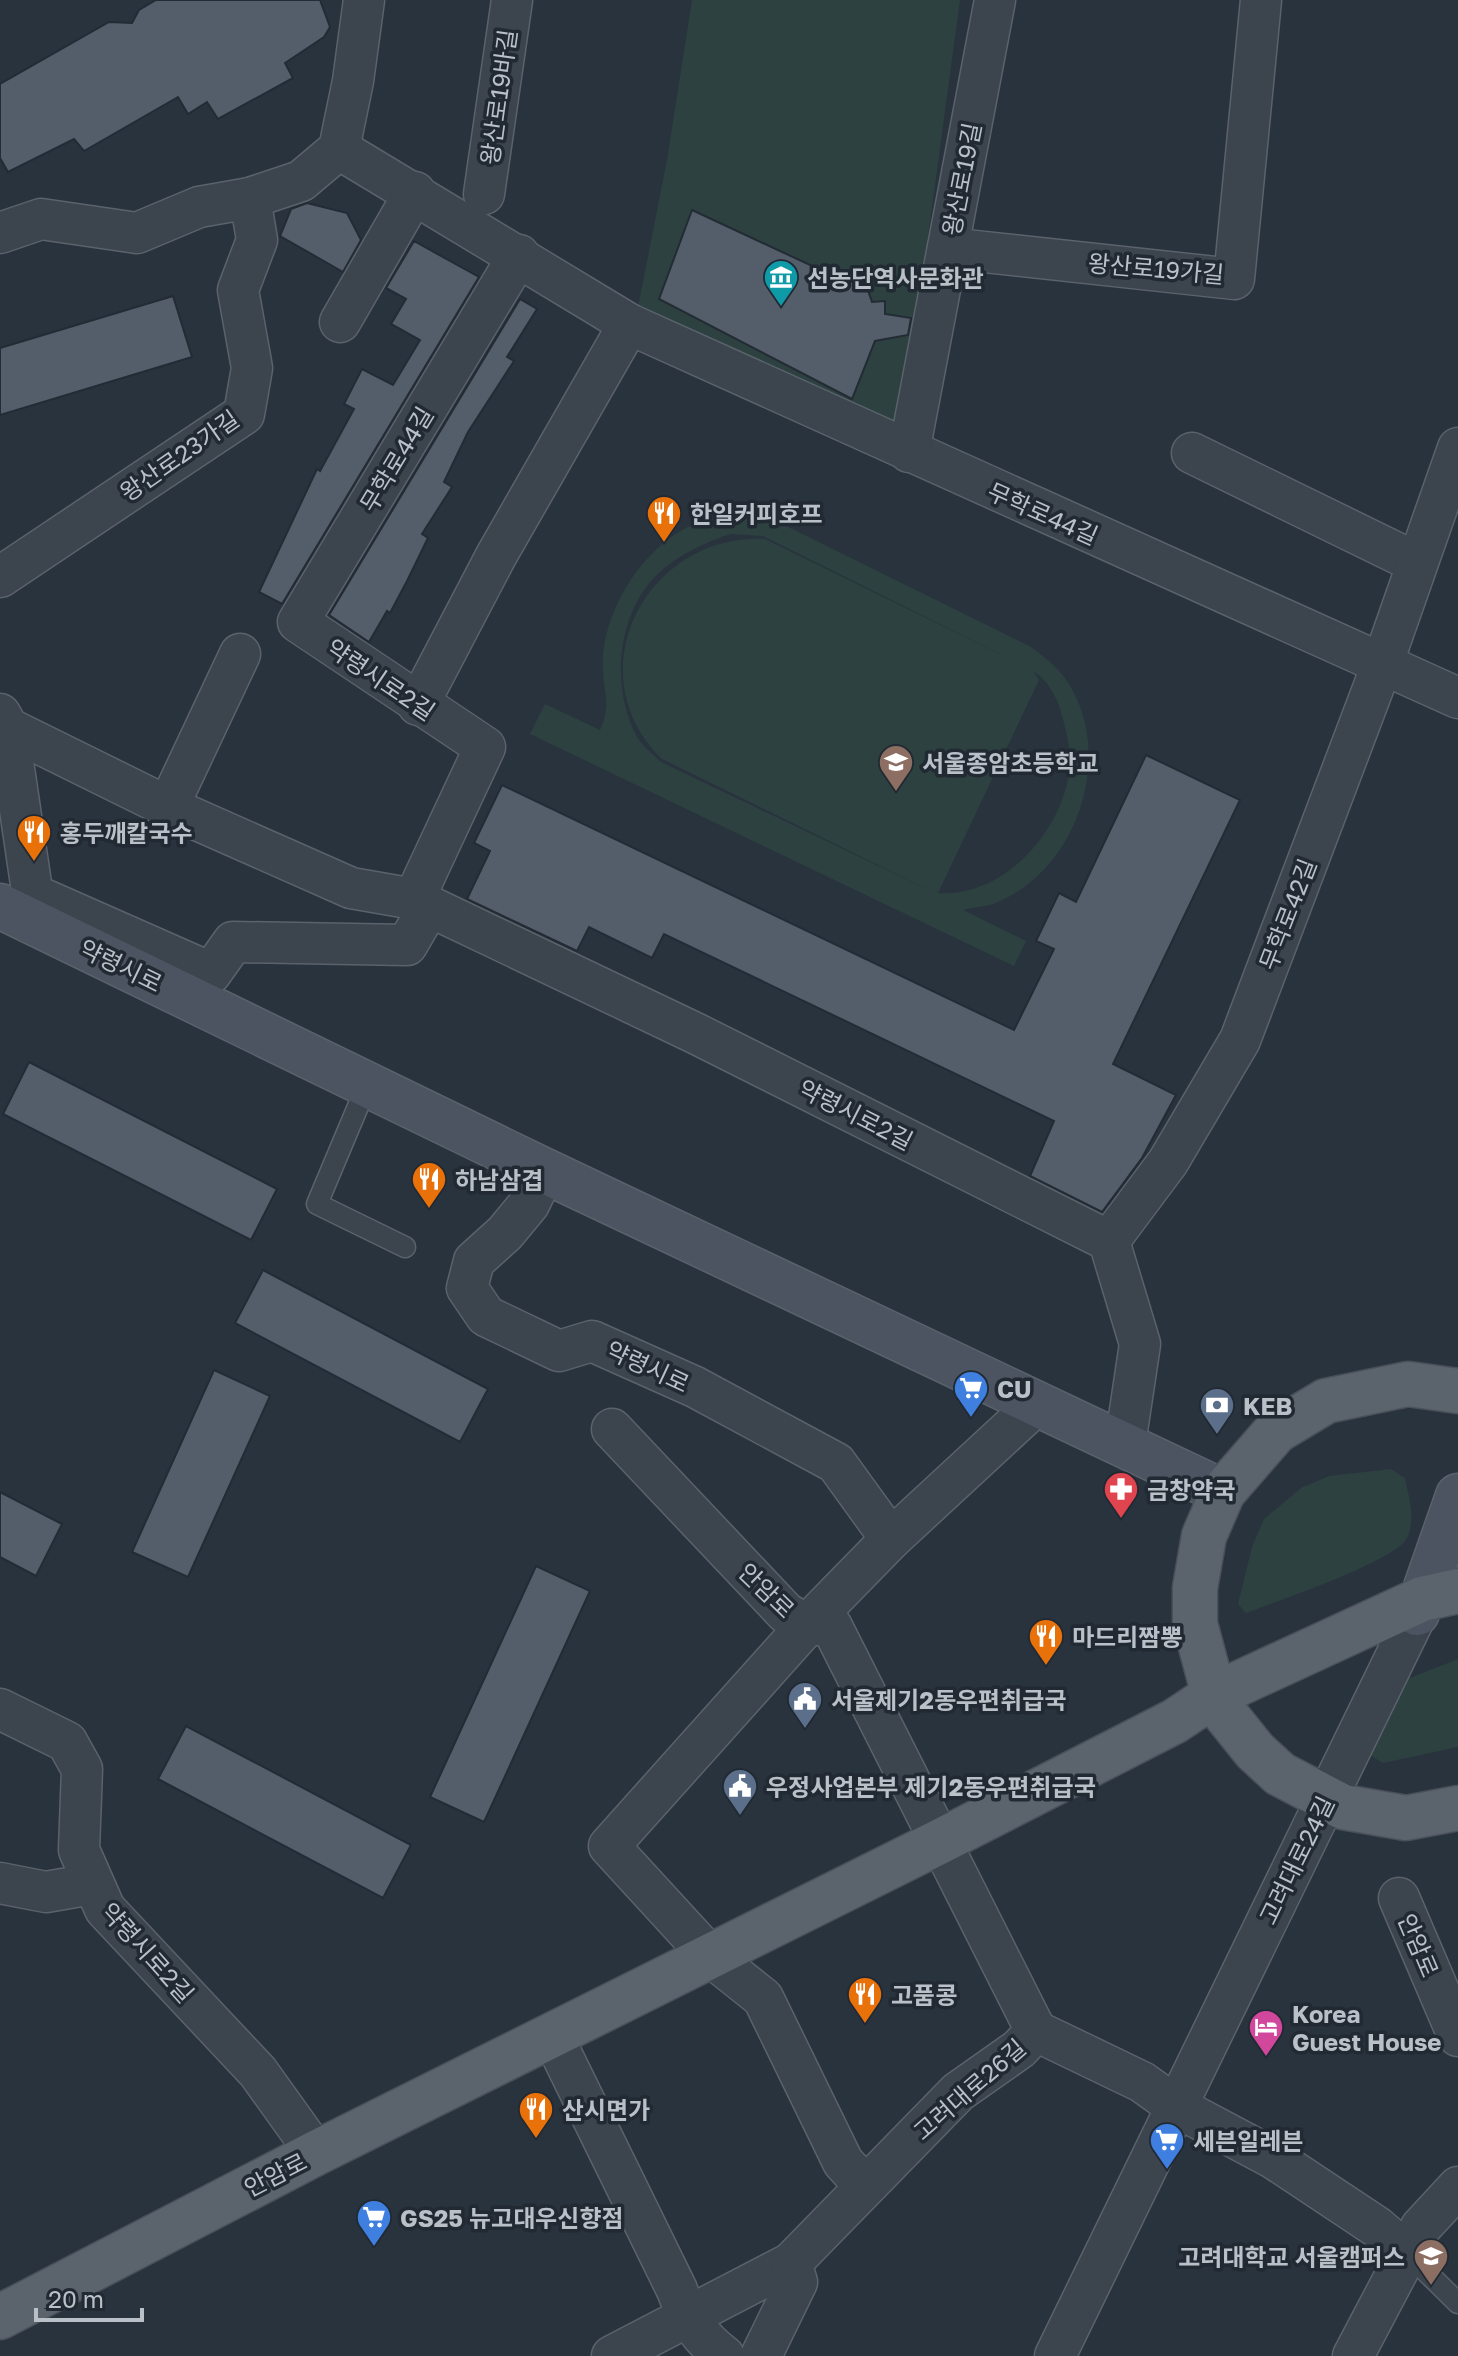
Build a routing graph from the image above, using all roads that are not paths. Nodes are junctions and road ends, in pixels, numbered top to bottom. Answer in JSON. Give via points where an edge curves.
{"nodes":[{"id":1,"x":364,"y":0,"type":"edge"},
{"id":2,"x":512,"y":0,"type":"edge"},
{"id":3,"x":995,"y":0,"type":"edge"},
{"id":4,"x":1261,"y":0,"type":"edge"},
{"id":5,"x":339,"y":149,"type":"junction"},
{"id":6,"x":415,"y":192,"type":"junction"},
{"id":7,"x":484,"y":194,"type":"dead end"},
{"id":8,"x":250,"y":198,"type":"junction"},
{"id":9,"x":0,"y":233,"type":"edge"},
{"id":10,"x":948,"y":248,"type":"junction"},
{"id":11,"x":519,"y":255,"type":"junction"},
{"id":12,"x":340,"y":322,"type":"dead end"},
{"id":13,"x":629,"y":324,"type":"junction"},
{"id":14,"x":1458,"y":448,"type":"edge"},
{"id":15,"x":909,"y":452,"type":"junction"},
{"id":16,"x":1192,"y":453,"type":"dead end"},
{"id":17,"x":1417,"y":563,"type":"junction"},
{"id":18,"x":0,"y":577,"type":"edge"},
{"id":19,"x":298,"y":622,"type":"joint"},
{"id":20,"x":240,"y":654,"type":"dead end"},
{"id":21,"x":1382,"y":665,"type":"junction"},
{"id":22,"x":1458,"y":698,"type":"edge"},
{"id":23,"x":418,"y":705,"type":"junction"},
{"id":24,"x":4,"y":721,"type":"edge"},
{"id":25,"x":168,"y":807,"type":"junction"},
{"id":26,"x":421,"y":903,"type":"junction"},
{"id":27,"x":23,"y":908,"type":"edge"},
{"id":28,"x":367,"y":1085,"type":"junction"},
{"id":29,"x":545,"y":1171,"type":"junction"},
{"id":30,"x":1109,"y":1241,"type":"junction"},
{"id":31,"x":405,"y":1247,"type":"dead end"},
{"id":32,"x":1458,"y":1391,"type":"edge"},
{"id":33,"x":1038,"y":1403,"type":"junction"},
{"id":34,"x":612,"y":1429,"type":"dead end"},
{"id":35,"x":1125,"y":1444,"type":"junction"},
{"id":36,"x":1223,"y":1492,"type":"junction"},
{"id":37,"x":1458,"y":1496,"type":"edge"},
{"id":38,"x":891,"y":1539,"type":"junction"},
{"id":39,"x":1439,"y":1601,"type":"edge"},
{"id":40,"x":807,"y":1625,"type":"junction"},
{"id":41,"x":1218,"y":1703,"type":"junction"},
{"id":42,"x":0,"y":1709,"type":"edge"},
{"id":43,"x":1325,"y":1799,"type":"junction"},
{"id":44,"x":1458,"y":1808,"type":"edge"},
{"id":45,"x":939,"y":1842,"type":"junction"},
{"id":46,"x":0,"y":1883,"type":"edge"},
{"id":47,"x":92,"y":1884,"type":"junction"},
{"id":48,"x":1399,"y":1898,"type":"dead end"},
{"id":49,"x":709,"y":1955,"type":"junction"},
{"id":50,"x":1036,"y":2031,"type":"junction"},
{"id":51,"x":552,"y":2035,"type":"junction"},
{"id":52,"x":1458,"y":2036,"type":"edge"},
{"id":53,"x":1177,"y":2107,"type":"junction"},
{"id":54,"x":316,"y":2153,"type":"junction"},
{"id":55,"x":864,"y":2185,"type":"junction"},
{"id":56,"x":1458,"y":2187,"type":"edge"},
{"id":57,"x":1406,"y":2252,"type":"junction"},
{"id":58,"x":791,"y":2263,"type":"junction"},
{"id":59,"x":1458,"y":2303,"type":"edge"},
{"id":60,"x":686,"y":2316,"type":"junction"},
{"id":61,"x":0,"y":2317,"type":"edge"},
{"id":62,"x":612,"y":2356,"type":"edge"},
{"id":63,"x":724,"y":2356,"type":"edge"},
{"id":64,"x":761,"y":2356,"type":"edge"},
{"id":65,"x":1055,"y":2356,"type":"edge"},
{"id":66,"x":1353,"y":2356,"type":"edge"}],
"edges":[{"from":1,"to":5,"type":"street"},
{"from":2,"to":7,"type":"street","name":"왕산로19바길"},
{"from":3,"to":10,"type":"street","name":"왕산로19길"},
{"from":4,"to":10,"type":"street","name":"왕산로19가길","via":[[1234,279]]},
{"from":5,"to":6,"type":"street","name":"무학로44길"},
{"from":5,"to":8,"type":"street","via":[[301,181]]},
{"from":6,"to":11,"type":"street","name":"무학로44길"},
{"from":6,"to":12,"type":"street"},
{"from":8,"to":9,"type":"street","via":[[199,207],[137,233],[41,219]]},
{"from":8,"to":18,"type":"street","name":"왕산로23가길","via":[[257,240],[238,290],[252,368],[244,414]]},
{"from":10,"to":15,"type":"street","name":"왕산로19길"},
{"from":11,"to":13,"type":"street","name":"무학로44길"},
{"from":11,"to":19,"type":"street","name":"무학로44길"},
{"from":13,"to":15,"type":"street","name":"무학로44길"},
{"from":13,"to":23,"type":"street"},
{"from":14,"to":17,"type":"street","name":"무학로42길"},
{"from":15,"to":21,"type":"street","name":"무학로44길"},
{"from":16,"to":17,"type":"street"},
{"from":17,"to":21,"type":"street","name":"무학로42길"},
{"from":19,"to":23,"type":"street","name":"약령시로2길"},
{"from":20,"to":25,"type":"street"},
{"from":21,"to":22,"type":"street","name":"무학로44길"},
{"from":21,"to":30,"type":"street","name":"무학로42길","via":[[1240,1040],[1168,1162]]},
{"from":23,"to":26,"type":"street","name":"약령시로2길","via":[[485,747]]},
{"from":24,"to":25,"type":"street","name":"약령시로2길"},
{"from":24,"to":27,"type":"street"},
{"from":25,"to":26,"type":"street","name":"약령시로2길","via":[[351,888]]},
{"from":26,"to":27,"type":"street","name":"약령시로","via":[[407,945],[233,942],[211,973]]},
{"from":26,"to":30,"type":"street","name":"약령시로2길","via":[[697,1034]]},
{"from":27,"to":28,"type":"main road","name":"약령시로"},
{"from":28,"to":29,"type":"main road","name":"약령시로"},
{"from":28,"to":31,"type":"lane","via":[[317,1204]]},
{"from":29,"to":33,"type":"main road","name":"약령시로"},
{"from":29,"to":38,"type":"street","name":"약령시로","via":[[529,1204],[474,1261],[467,1288],[486,1316],[559,1351],[592,1341],[695,1387],[836,1463]]},
{"from":30,"to":35,"type":"street","via":[[1140,1344]]},
{"from":32,"to":36,"type":"main road","via":[[1408,1384],[1326,1401],[1276,1431]]},
{"from":33,"to":35,"type":"main road","name":"약령시로"},
{"from":33,"to":38,"type":"street"},
{"from":34,"to":40,"type":"street","name":"안암로","via":[[786,1613]]},
{"from":35,"to":36,"type":"main road","name":"약령시로"},
{"from":36,"to":41,"type":"main road","via":[[1204,1536],[1195,1588],[1195,1624]]},
{"from":37,"to":39,"type":"main road"},
{"from":38,"to":40,"type":"street"},
{"from":39,"to":41,"type":"main road","name":"안암로"},
{"from":39,"to":43,"type":"street","name":"고려대로24길"},
{"from":40,"to":45,"type":"street","name":"안암로","via":[[831,1625]]},
{"from":40,"to":49,"type":"street","via":[[609,1846]]},
{"from":41,"to":43,"type":"main road","via":[[1280,1774]]},
{"from":41,"to":45,"type":"main road","name":"안암로"},
{"from":42,"to":47,"type":"street","name":"약령시로2길","via":[[67,1742],[82,1769],[79,1850]]},
{"from":43,"to":44,"type":"main road","via":[[1406,1818]]},
{"from":43,"to":53,"type":"street","name":"고려대로24길"},
{"from":45,"to":49,"type":"main road","name":"안암로"},
{"from":45,"to":50,"type":"street","name":"안암로"},
{"from":46,"to":47,"type":"street","via":[[46,1892]]},
{"from":47,"to":54,"type":"street","name":"약령시로2길","via":[[105,1909],[258,2072]]},
{"from":48,"to":52,"type":"street","name":"안암로"},
{"from":49,"to":51,"type":"main road","name":"안암로"},
{"from":49,"to":55,"type":"street","via":[[763,1998],[843,2162]]},
{"from":50,"to":53,"type":"street","name":"고려대로26길","via":[[1142,2082]]},
{"from":50,"to":55,"type":"street","name":"고려대로26길","via":[[958,2092]]},
{"from":51,"to":54,"type":"main road","name":"안암로"},
{"from":51,"to":60,"type":"street"},
{"from":53,"to":57,"type":"street","via":[[1311,2181]]},
{"from":53,"to":65,"type":"street","name":"고려대로24길"},
{"from":54,"to":61,"type":"main road","name":"안암로"},
{"from":55,"to":58,"type":"street","name":"고려대로26길"},
{"from":56,"to":57,"type":"street"},
{"from":57,"to":59,"type":"lane"},
{"from":57,"to":66,"type":"street"},
{"from":58,"to":60,"type":"street","name":"고려대로26길"},
{"from":58,"to":64,"type":"street","via":[[797,2282]]},
{"from":60,"to":62,"type":"street","name":"고려대로26길"},
{"from":60,"to":63,"type":"street"}]}
